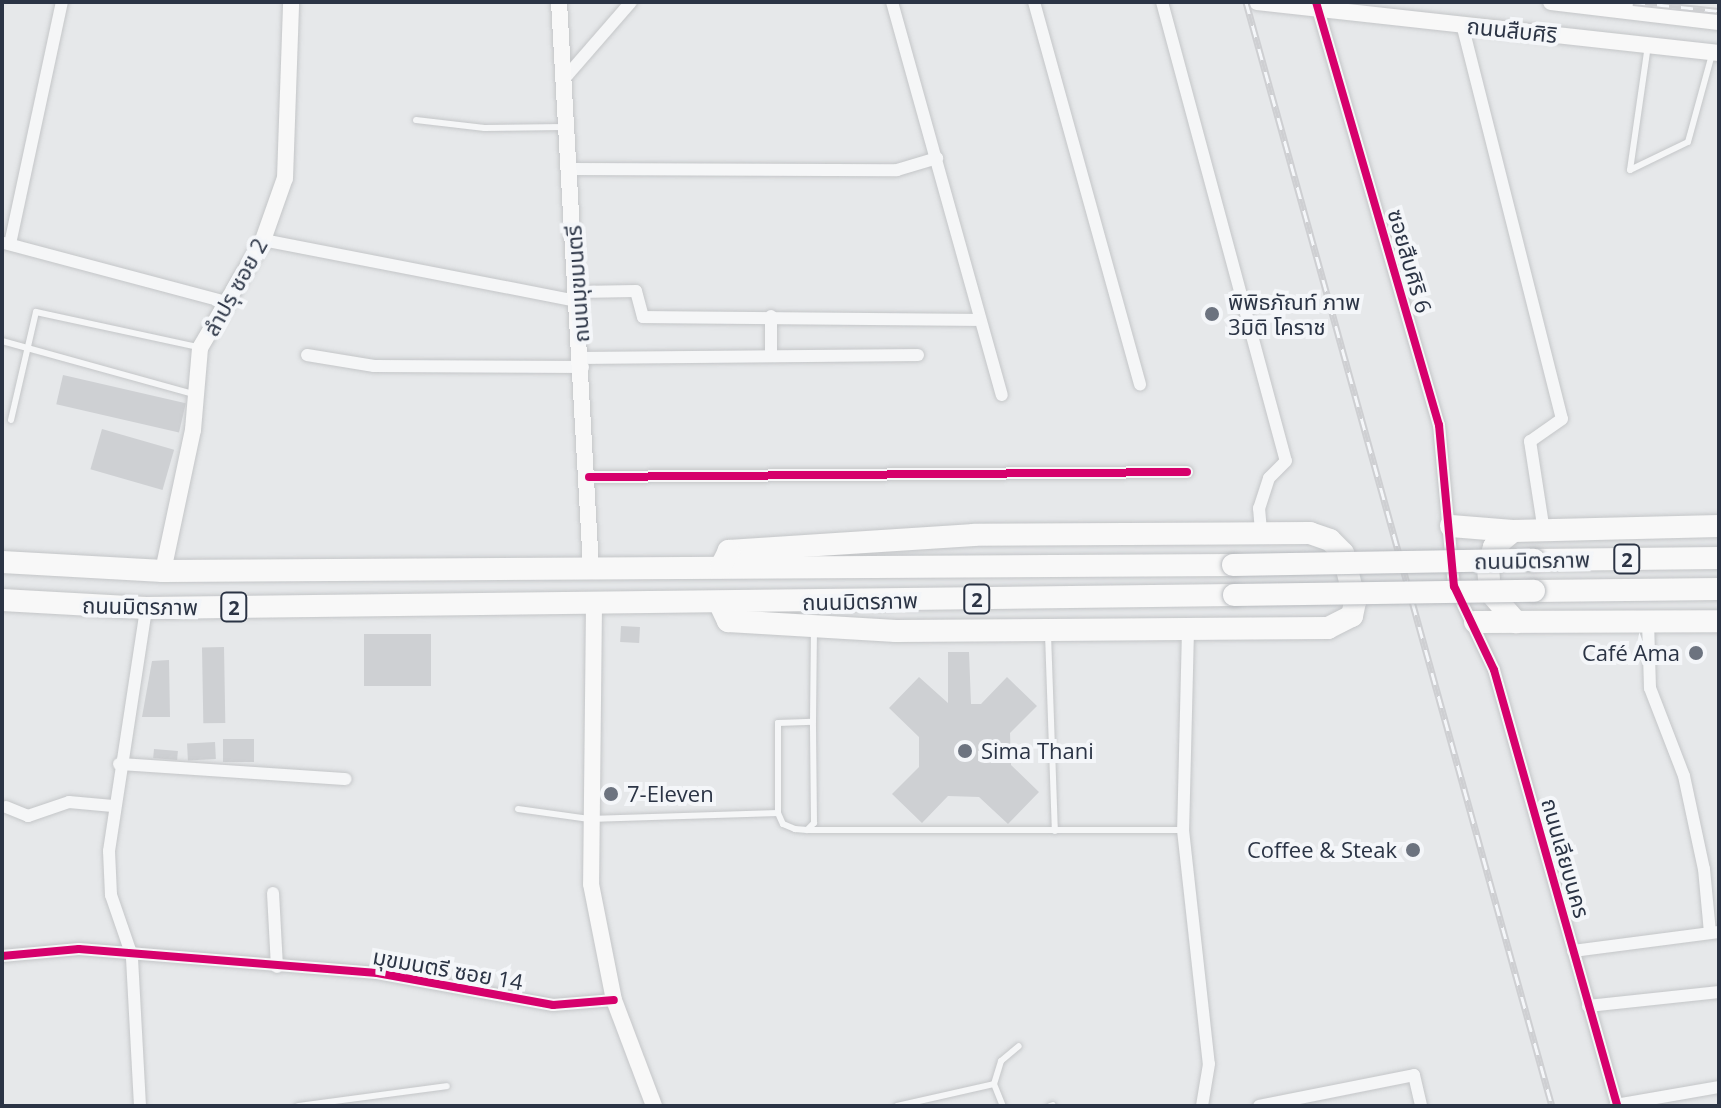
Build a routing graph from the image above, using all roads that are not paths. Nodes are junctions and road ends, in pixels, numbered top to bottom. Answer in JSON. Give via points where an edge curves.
{"nodes":[{"id":1,"x":62,"y":2,"type":"edge"},
{"id":2,"x":291,"y":2,"type":"edge"},
{"id":3,"x":559,"y":2,"type":"edge"},
{"id":4,"x":631,"y":2,"type":"edge"},
{"id":5,"x":892,"y":2,"type":"edge"},
{"id":6,"x":1034,"y":2,"type":"edge"},
{"id":7,"x":1162,"y":2,"type":"edge"},
{"id":8,"x":1257,"y":2,"type":"edge"},
{"id":9,"x":1551,"y":2,"type":"edge"},
{"id":10,"x":1317,"y":5,"type":"edge"},
{"id":11,"x":1719,"y":22,"type":"edge"},
{"id":12,"x":1462,"y":24,"type":"junction"},
{"id":13,"x":1648,"y":45,"type":"junction"},
{"id":14,"x":1716,"y":53,"type":"edge"},
{"id":15,"x":564,"y":79,"type":"junction"},
{"id":16,"x":416,"y":120,"type":"dead end"},
{"id":17,"x":567,"y":127,"type":"junction"},
{"id":18,"x":937,"y":158,"type":"junction"},
{"id":19,"x":570,"y":169,"type":"junction"},
{"id":20,"x":263,"y":240,"type":"junction"},
{"id":21,"x":6,"y":243,"type":"edge"},
{"id":22,"x":577,"y":296,"type":"junction"},
{"id":23,"x":229,"y":303,"type":"junction"},
{"id":24,"x":771,"y":316,"type":"junction"},
{"id":25,"x":980,"y":320,"type":"junction"},
{"id":26,"x":2,"y":341,"type":"edge"},
{"id":27,"x":27,"y":348,"type":"junction"},
{"id":28,"x":200,"y":348,"type":"junction"},
{"id":29,"x":307,"y":355,"type":"dead end"},
{"id":30,"x":918,"y":355,"type":"dead end"},
{"id":31,"x":771,"y":356,"type":"junction"},
{"id":32,"x":583,"y":362,"type":"junction"},
{"id":33,"x":1140,"y":385,"type":"dead end"},
{"id":34,"x":196,"y":395,"type":"junction"},
{"id":35,"x":1002,"y":395,"type":"dead end"},
{"id":36,"x":11,"y":420,"type":"dead end"},
{"id":37,"x":1187,"y":472,"type":"dead end"},
{"id":38,"x":589,"y":477,"type":"junction"},
{"id":39,"x":1451,"y":526,"type":"junction"},
{"id":40,"x":1719,"y":526,"type":"edge"},
{"id":41,"x":1513,"y":531,"type":"junction"},
{"id":42,"x":1544,"y":531,"type":"junction"},
{"id":43,"x":1261,"y":533,"type":"junction"},
{"id":44,"x":1719,"y":558,"type":"edge"},
{"id":45,"x":2,"y":562,"type":"edge"},
{"id":46,"x":591,"y":567,"type":"junction"},
{"id":47,"x":721,"y":567,"type":"junction"},
{"id":48,"x":163,"y":571,"type":"junction"},
{"id":49,"x":1719,"y":589,"type":"edge"},
{"id":50,"x":2,"y":600,"type":"edge"},
{"id":51,"x":720,"y":604,"type":"junction"},
{"id":52,"x":594,"y":605,"type":"junction"},
{"id":53,"x":146,"y":608,"type":"junction"},
{"id":54,"x":1648,"y":621,"type":"junction"},
{"id":55,"x":1719,"y":621,"type":"edge"},
{"id":56,"x":1475,"y":622,"type":"junction"},
{"id":57,"x":1516,"y":622,"type":"junction"},
{"id":58,"x":813,"y":626,"type":"junction"},
{"id":59,"x":1048,"y":630,"type":"junction"},
{"id":60,"x":1188,"y":630,"type":"junction"},
{"id":61,"x":813,"y":722,"type":"junction"},
{"id":62,"x":119,"y":764,"type":"junction"},
{"id":63,"x":346,"y":779,"type":"dead end"},
{"id":64,"x":113,"y":806,"type":"junction"},
{"id":65,"x":6,"y":807,"type":"dead end"},
{"id":66,"x":518,"y":809,"type":"dead end"},
{"id":67,"x":778,"y":813,"type":"junction"},
{"id":68,"x":589,"y":819,"type":"junction"},
{"id":69,"x":807,"y":830,"type":"junction"},
{"id":70,"x":1183,"y":830,"type":"junction"},
{"id":71,"x":1055,"y":831,"type":"junction"},
{"id":72,"x":273,"y":893,"type":"dead end"},
{"id":73,"x":1714,"y":932,"type":"edge"},
{"id":74,"x":1573,"y":951,"type":"junction"},
{"id":75,"x":2,"y":956,"type":"edge"},
{"id":76,"x":132,"y":956,"type":"junction"},
{"id":77,"x":277,"y":967,"type":"junction"},
{"id":78,"x":1719,"y":992,"type":"edge"},
{"id":79,"x":614,"y":1000,"type":"junction"},
{"id":80,"x":1588,"y":1006,"type":"junction"},
{"id":81,"x":1019,"y":1046,"type":"dead end"},
{"id":82,"x":994,"y":1084,"type":"junction"},
{"id":83,"x":447,"y":1086,"type":"dead end"},
{"id":84,"x":1719,"y":1087,"type":"edge"},
{"id":85,"x":140,"y":1106,"type":"edge"},
{"id":86,"x":298,"y":1106,"type":"edge"},
{"id":87,"x":654,"y":1106,"type":"edge"},
{"id":88,"x":897,"y":1106,"type":"edge"},
{"id":89,"x":1003,"y":1106,"type":"edge"},
{"id":90,"x":1202,"y":1106,"type":"edge"},
{"id":91,"x":1259,"y":1106,"type":"edge"},
{"id":92,"x":1421,"y":1106,"type":"edge"},
{"id":93,"x":1616,"y":1106,"type":"edge"}],
"edges":[{"from":1,"to":21,"type":"street"},
{"from":2,"to":20,"type":"street","name":"ลำปรุ ซอย 2","via":[[285,178]]},
{"from":3,"to":15,"type":"street","name":"ถนนมุขมนตรี"},
{"from":4,"to":15,"type":"street"},
{"from":5,"to":18,"type":"street"},
{"from":6,"to":33,"type":"street"},
{"from":7,"to":43,"type":"street","via":[[1286,461],[1269,478],[1259,508]]},
{"from":8,"to":10,"type":"street","name":"ถนนสืบศิริ"},
{"from":9,"to":11,"type":"street","name":"ถนนสืบศิริ"},
{"from":10,"to":12,"type":"street","name":"ถนนสืบศิริ"},
{"from":10,"to":39,"type":"street","name":"ซอยสืบศิริ 6","via":[[1439,425]]},
{"from":12,"to":13,"type":"street","name":"ถนนสืบศิริ"},
{"from":12,"to":42,"type":"street","via":[[1562,419],[1530,441]]},
{"from":13,"to":14,"type":"street","name":"ถนนสืบศิริ"},
{"from":13,"to":14,"type":"lane","via":[[1630,170],[1688,142]]},
{"from":15,"to":17,"type":"street","name":"ถนนมุขมนตรี"},
{"from":16,"to":17,"type":"lane","via":[[485,128]]},
{"from":17,"to":19,"type":"street","name":"ถนนมุขมนตรี"},
{"from":18,"to":19,"type":"street","via":[[897,170]]},
{"from":18,"to":25,"type":"street"},
{"from":19,"to":22,"type":"street","name":"ถนนมุขมนตรี"},
{"from":20,"to":22,"type":"street"},
{"from":20,"to":23,"type":"street","name":"ลำปรุ ซอย 2"},
{"from":21,"to":23,"type":"street"},
{"from":22,"to":24,"type":"street","via":[[636,291],[643,317]]},
{"from":22,"to":32,"type":"street","name":"ถนนมุขมนตรี"},
{"from":23,"to":28,"type":"street","name":"ลำปรุ ซอย 2"},
{"from":24,"to":25,"type":"street"},
{"from":24,"to":31,"type":"street"},
{"from":25,"to":35,"type":"street"},
{"from":26,"to":27,"type":"lane"},
{"from":27,"to":28,"type":"lane","via":[[36,312]]},
{"from":27,"to":34,"type":"lane"},
{"from":27,"to":36,"type":"lane"},
{"from":28,"to":34,"type":"street","name":"ลำปรุ ซอย 2"},
{"from":29,"to":32,"type":"street","via":[[387,367]]},
{"from":30,"to":31,"type":"street"},
{"from":31,"to":32,"type":"street"},
{"from":32,"to":38,"type":"street","name":"ถนนมุขมนตรี"},
{"from":34,"to":48,"type":"street","name":"ลำปรุ ซอย 2"},
{"from":37,"to":38,"type":"street"},
{"from":38,"to":46,"type":"street","name":"ถนนมุขมนตรี"},
{"from":39,"to":41,"type":"highway"},
{"from":39,"to":56,"type":"street","name":"ซอยสืบศิริ 6","via":[[1454,586]]},
{"from":40,"to":42,"type":"highway"},
{"from":41,"to":42,"type":"highway"},
{"from":41,"to":57,"type":"highway","via":[[1494,547],[1488,568],[1490,592]]},
{"from":43,"to":47,"type":"highway","via":[[974,535],[729,551]]},
{"from":43,"to":60,"type":"highway","via":[[1310,533],[1330,540],[1352,572],[1352,616],[1328,628]]},
{"from":44,"to":47,"type":"highway","name":"ถนนมิตรภาพ","number":"2","bridge":true},
{"from":45,"to":48,"type":"highway","name":"ถนนมิตรภาพ","number":"2"},
{"from":46,"to":47,"type":"highway","name":"ถนนมิตรภาพ","number":"2"},
{"from":46,"to":48,"type":"highway","name":"ถนนมิตรภาพ","number":"2"},
{"from":49,"to":51,"type":"highway","name":"ถนนมิตรภาพ","number":"2","bridge":true},
{"from":50,"to":53,"type":"highway","name":"ถนนมิตรภาพ","number":"2"},
{"from":51,"to":52,"type":"highway","name":"ถนนมิตรภาพ","number":"2"},
{"from":51,"to":58,"type":"highway","via":[[728,621]]},
{"from":52,"to":53,"type":"highway","name":"ถนนมิตรภาพ","number":"2"},
{"from":52,"to":68,"type":"street"},
{"from":53,"to":62,"type":"street"},
{"from":54,"to":55,"type":"highway"},
{"from":54,"to":57,"type":"highway"},
{"from":54,"to":73,"type":"street","via":[[1650,688],[1684,776]]},
{"from":56,"to":57,"type":"highway"},
{"from":56,"to":74,"type":"street","name":"ถนนเลียบนคร","via":[[1494,670]]},
{"from":58,"to":59,"type":"highway"},
{"from":58,"to":61,"type":"lane"},
{"from":59,"to":60,"type":"highway"},
{"from":59,"to":71,"type":"lane"},
{"from":60,"to":70,"type":"street"},
{"from":61,"to":67,"type":"lane","via":[[778,723]]},
{"from":61,"to":69,"type":"lane","via":[[814,823]]},
{"from":62,"to":63,"type":"street"},
{"from":62,"to":64,"type":"street"},
{"from":64,"to":65,"type":"street","via":[[69,802],[28,816]]},
{"from":64,"to":76,"type":"street","via":[[111,895]]},
{"from":66,"to":68,"type":"lane"},
{"from":67,"to":68,"type":"lane"},
{"from":67,"to":69,"type":"lane","via":[[783,824]]},
{"from":68,"to":79,"type":"street","via":[[591,884]]},
{"from":69,"to":71,"type":"lane"},
{"from":70,"to":71,"type":"lane"},
{"from":70,"to":90,"type":"street","via":[[1209,1064]]},
{"from":72,"to":77,"type":"street"},
{"from":73,"to":74,"type":"street"},
{"from":74,"to":80,"type":"street","name":"ถนนเลียบนคร"},
{"from":75,"to":76,"type":"street","name":"มุขมนตรี ซอย 14","via":[[79,949]]},
{"from":76,"to":77,"type":"street","name":"มุขมนตรี ซอย 14"},
{"from":76,"to":85,"type":"street"},
{"from":77,"to":79,"type":"street","name":"มุขมนตรี ซอย 14","via":[[377,973],[553,1005]]},
{"from":78,"to":80,"type":"street"},
{"from":79,"to":87,"type":"street"},
{"from":80,"to":93,"type":"street","name":"ถนนเลียบนคร"},
{"from":81,"to":82,"type":"lane","via":[[1001,1061]]},
{"from":82,"to":88,"type":"lane"},
{"from":82,"to":89,"type":"lane"},
{"from":83,"to":86,"type":"lane"},
{"from":84,"to":93,"type":"street"},
{"from":91,"to":92,"type":"street","via":[[1414,1075]]}]}
